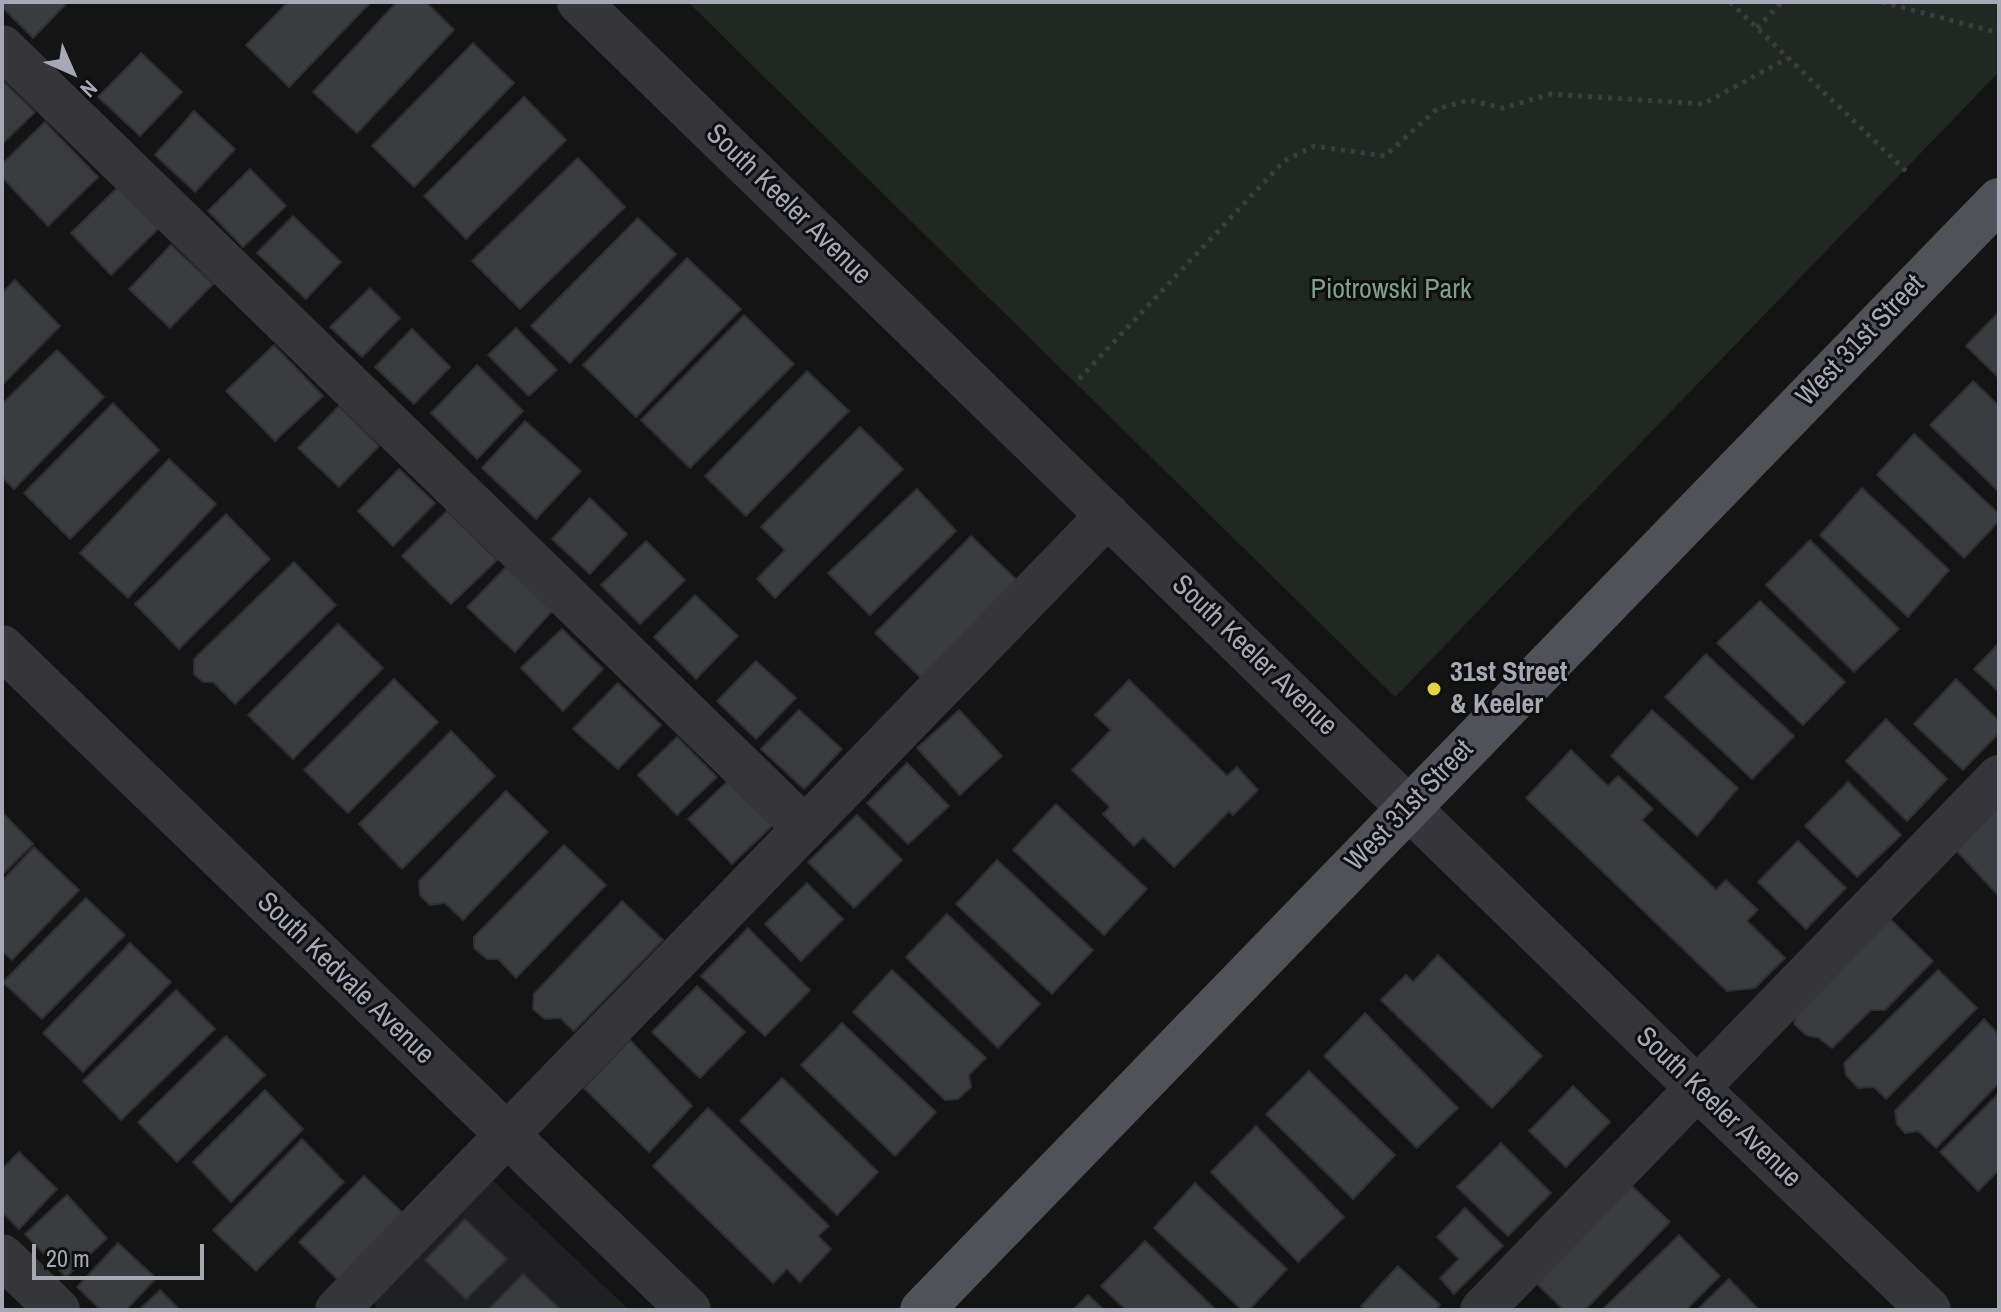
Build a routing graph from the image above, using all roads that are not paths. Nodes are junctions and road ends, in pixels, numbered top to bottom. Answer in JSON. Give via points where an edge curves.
{"nodes":[{"id":1,"x":579,"y":2,"type":"edge"},
{"id":2,"x":2,"y":47,"type":"edge"},
{"id":3,"x":1999,"y":200,"type":"edge"},
{"id":4,"x":1108,"y":515,"type":"junction"},
{"id":5,"x":2,"y":647,"type":"edge"},
{"id":6,"x":1999,"y":777,"type":"edge"},
{"id":7,"x":1409,"y":807,"type":"junction"},
{"id":8,"x":805,"y":828,"type":"junction"},
{"id":9,"x":1697,"y":1088,"type":"junction"},
{"id":10,"x":507,"y":1135,"type":"junction"},
{"id":11,"x":2,"y":1256,"type":"edge"},
{"id":12,"x":58,"y":1310,"type":"edge"},
{"id":13,"x":337,"y":1310,"type":"edge"},
{"id":14,"x":689,"y":1310,"type":"edge"},
{"id":15,"x":922,"y":1310,"type":"edge"},
{"id":16,"x":1482,"y":1310,"type":"edge"},
{"id":17,"x":1929,"y":1310,"type":"edge"}],
"edges":[{"from":1,"to":4,"type":"street","name":"South Keeler Avenue"},
{"from":2,"to":8,"type":"street"},
{"from":3,"to":7,"type":"main road","name":"West 31st Street"},
{"from":4,"to":7,"type":"street","name":"South Keeler Avenue"},
{"from":4,"to":8,"type":"street"},
{"from":5,"to":10,"type":"street","name":"South Kedvale Avenue"},
{"from":6,"to":9,"type":"street"},
{"from":7,"to":9,"type":"street","name":"South Keeler Avenue"},
{"from":7,"to":15,"type":"main road","name":"West 31st Street"},
{"from":8,"to":10,"type":"street"},
{"from":9,"to":16,"type":"street"},
{"from":9,"to":17,"type":"street","name":"South Keeler Avenue"},
{"from":10,"to":13,"type":"street"},
{"from":10,"to":14,"type":"street","name":"South Kedvale Avenue"},
{"from":11,"to":12,"type":"street"}]}
